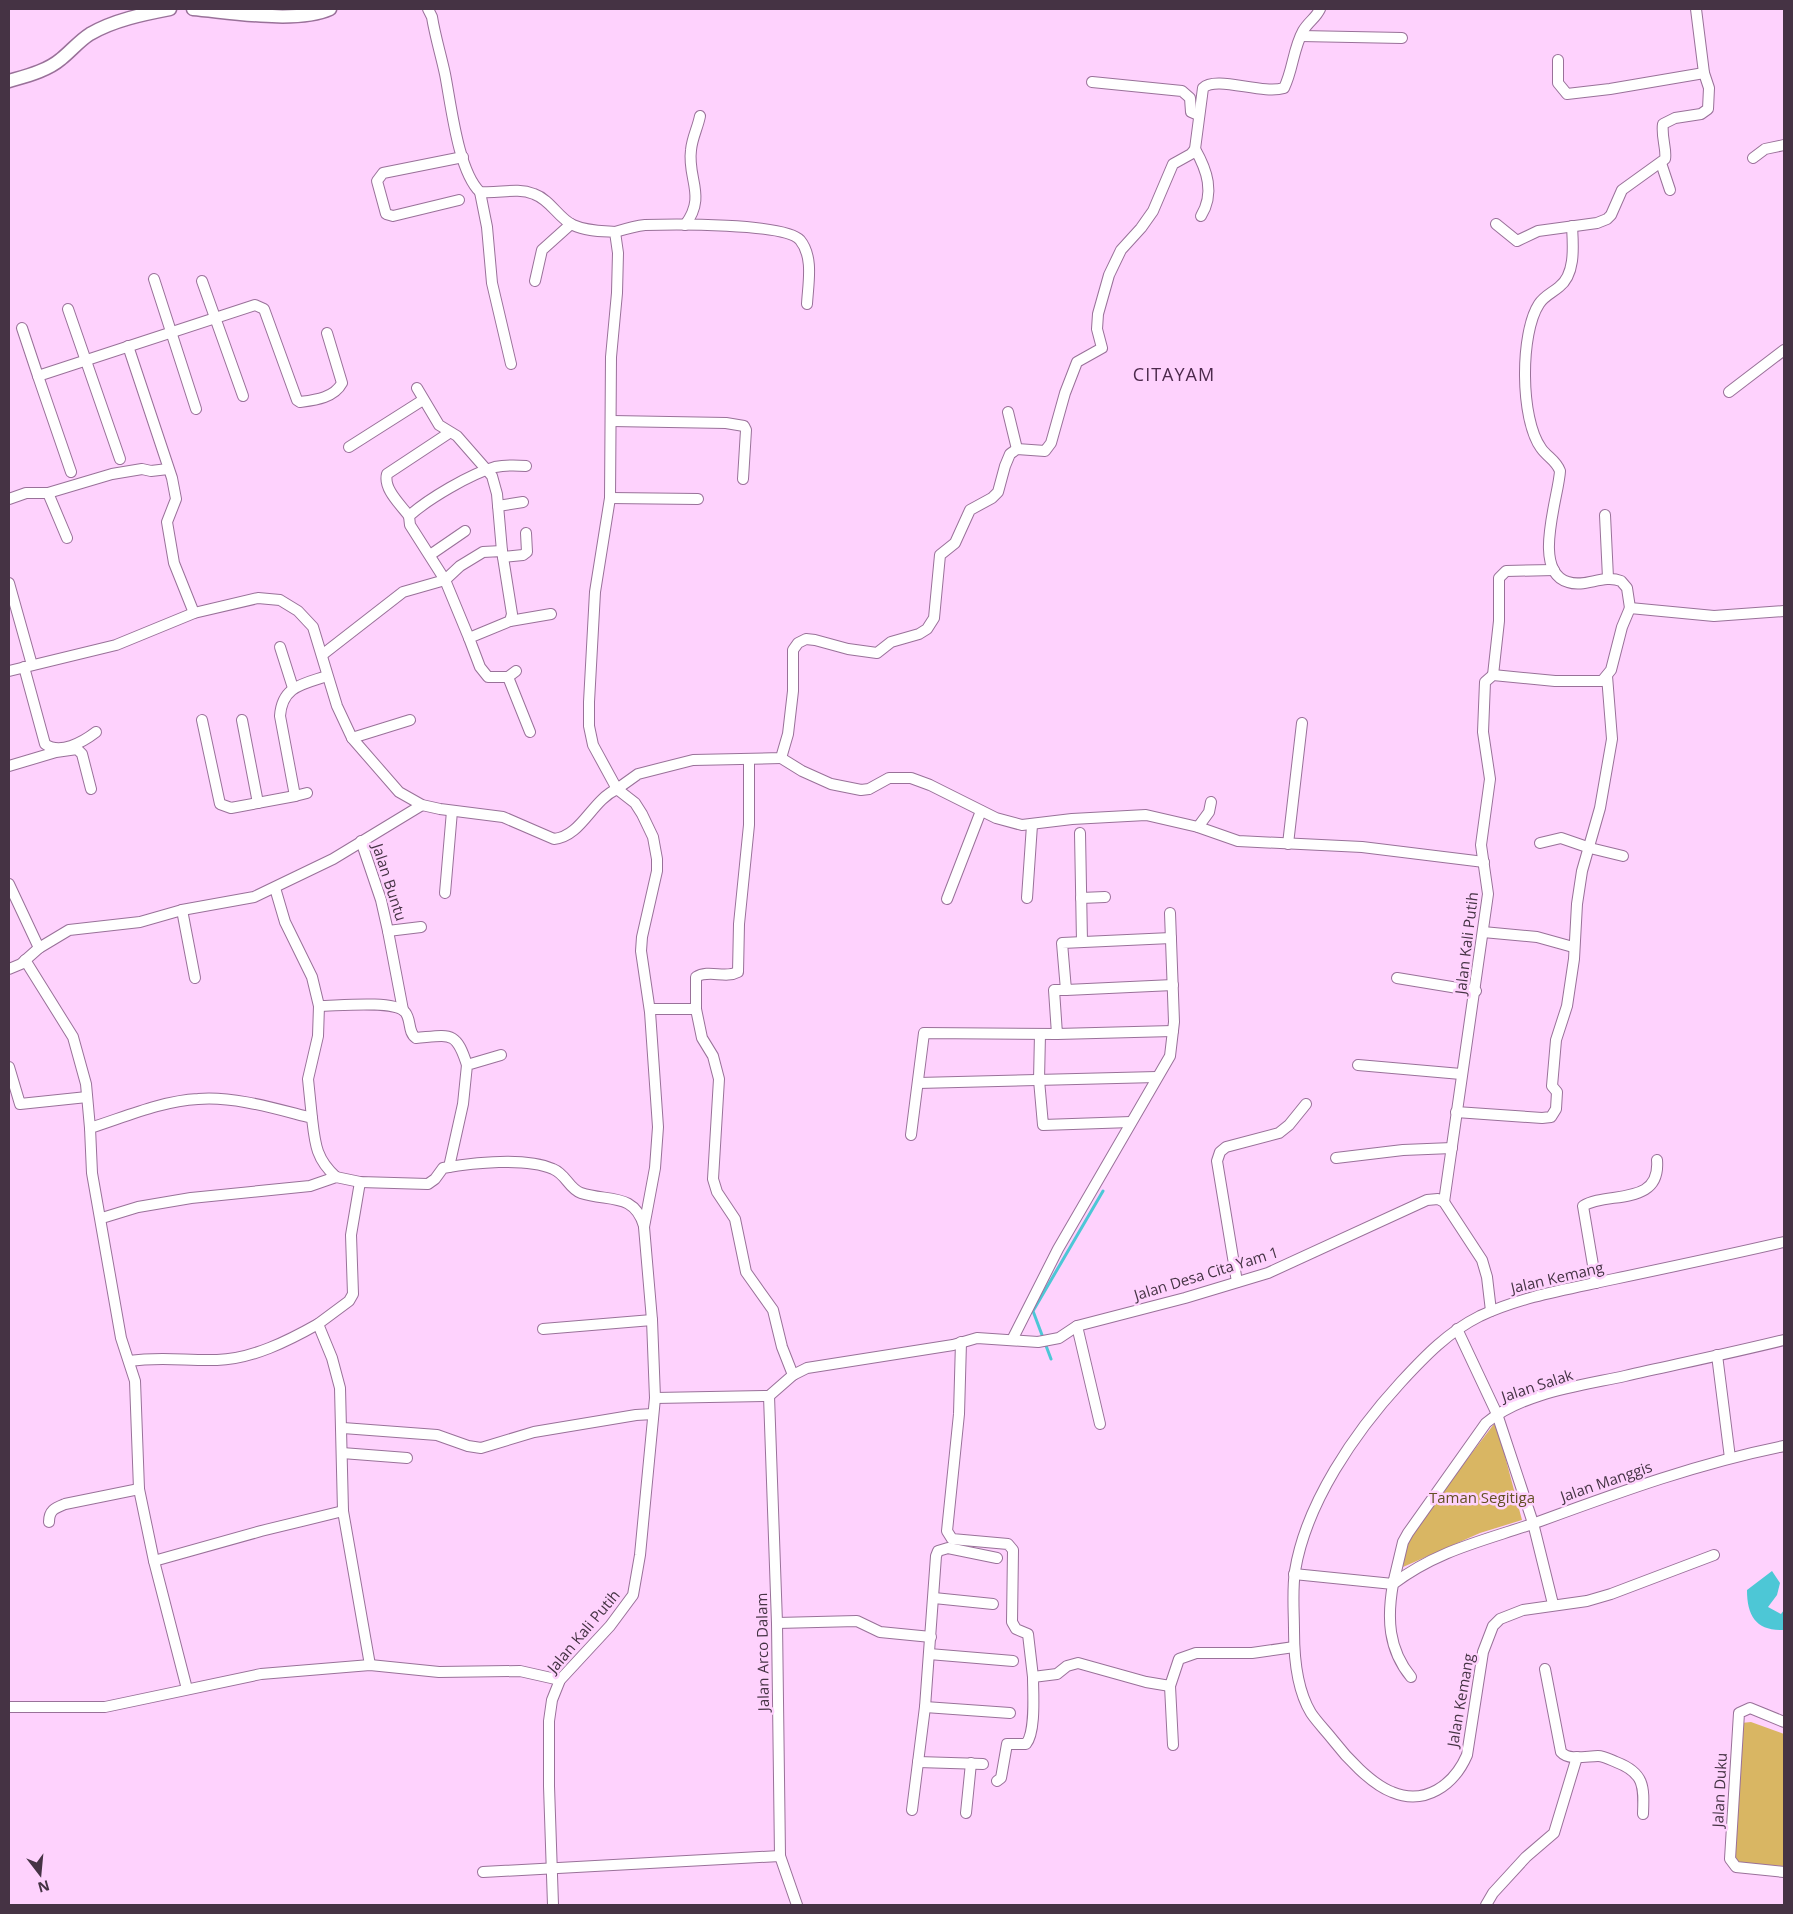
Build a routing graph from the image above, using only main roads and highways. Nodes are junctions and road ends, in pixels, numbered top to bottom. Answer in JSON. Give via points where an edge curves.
{"nodes":[{"id":1,"x":170,"y":9,"type":"edge"},
{"id":2,"x":193,"y":9,"type":"edge"},
{"id":3,"x":330,"y":9,"type":"edge"},
{"id":4,"x":9,"y":81,"type":"edge"}],
"edges":[{"from":1,"to":4,"type":"main road","via":[[133,17],[91,33],[61,60],[43,70]]},
{"from":2,"to":3,"type":"main road","via":[[282,16],[308,15]]}]}
